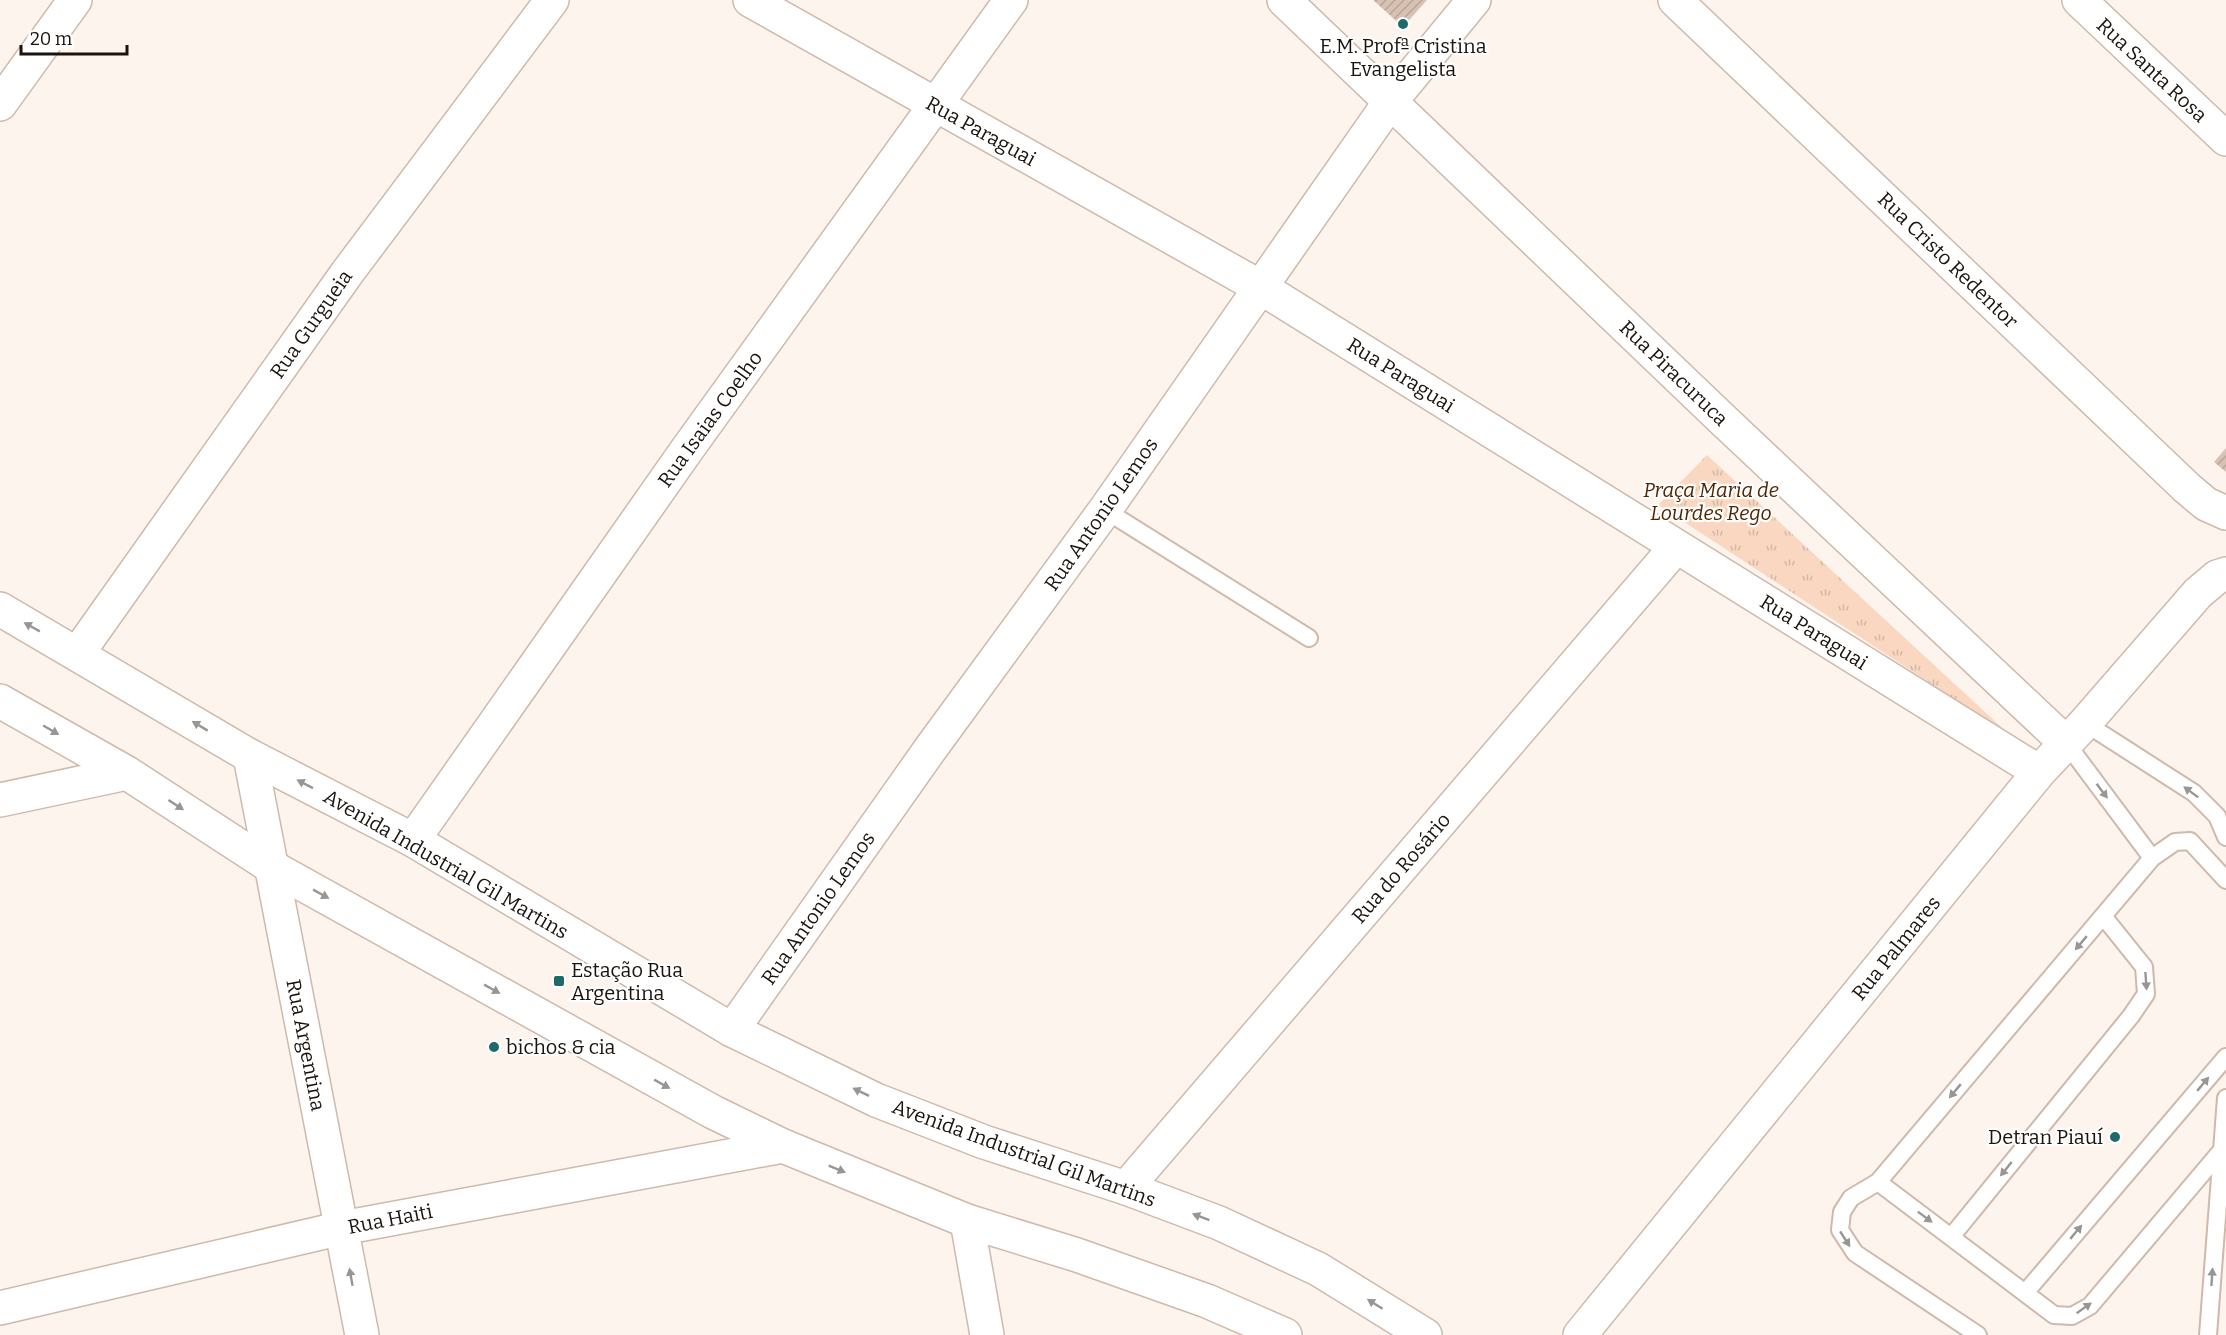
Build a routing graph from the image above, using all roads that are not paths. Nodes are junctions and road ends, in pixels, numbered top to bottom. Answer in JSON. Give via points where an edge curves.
{"nodes":[{"id":1,"x":75,"y":0,"type":"edge"},
{"id":2,"x":552,"y":0,"type":"edge"},
{"id":3,"x":750,"y":0,"type":"edge"},
{"id":4,"x":1011,"y":0,"type":"edge"},
{"id":5,"x":1284,"y":0,"type":"edge"},
{"id":6,"x":1474,"y":0,"type":"edge"},
{"id":7,"x":1675,"y":0,"type":"edge"},
{"id":8,"x":2079,"y":0,"type":"edge"},
{"id":9,"x":1390,"y":102,"type":"junction"},
{"id":10,"x":0,"y":104,"type":"edge"},
{"id":11,"x":935,"y":106,"type":"junction"},
{"id":12,"x":2226,"y":139,"type":"edge"},
{"id":13,"x":1260,"y":287,"type":"junction"},
{"id":14,"x":1105,"y":510,"type":"junction"},
{"id":15,"x":2226,"y":513,"type":"edge"},
{"id":16,"x":1676,"y":547,"type":"junction"},
{"id":17,"x":2226,"y":574,"type":"edge"},
{"id":18,"x":0,"y":609,"type":"edge"},
{"id":19,"x":1309,"y":638,"type":"dead end"},
{"id":20,"x":78,"y":653,"type":"junction"},
{"id":21,"x":0,"y":701,"type":"edge"},
{"id":22,"x":2076,"y":734,"type":"junction"},
{"id":23,"x":250,"y":756,"type":"junction"},
{"id":24,"x":2039,"y":772,"type":"junction"},
{"id":25,"x":127,"y":773,"type":"junction"},
{"id":26,"x":0,"y":800,"type":"edge"},
{"id":27,"x":2226,"y":837,"type":"edge"},
{"id":28,"x":413,"y":840,"type":"junction"},
{"id":29,"x":2152,"y":858,"type":"junction"},
{"id":30,"x":270,"y":866,"type":"junction"},
{"id":31,"x":2226,"y":880,"type":"edge"},
{"id":32,"x":2103,"y":916,"type":"junction"},
{"id":33,"x":732,"y":1030,"type":"junction"},
{"id":34,"x":2226,"y":1057,"type":"edge"},
{"id":35,"x":2226,"y":1098,"type":"edge"},
{"id":36,"x":783,"y":1146,"type":"junction"},
{"id":37,"x":2222,"y":1150,"type":"junction"},
{"id":38,"x":1878,"y":1182,"type":"junction"},
{"id":39,"x":1126,"y":1188,"type":"junction"},
{"id":40,"x":967,"y":1221,"type":"junction"},
{"id":41,"x":342,"y":1228,"type":"junction"},
{"id":42,"x":1951,"y":1236,"type":"junction"},
{"id":43,"x":2025,"y":1293,"type":"junction"},
{"id":44,"x":0,"y":1308,"type":"edge"},
{"id":45,"x":362,"y":1335,"type":"edge"},
{"id":46,"x":987,"y":1335,"type":"edge"},
{"id":47,"x":1285,"y":1335,"type":"edge"},
{"id":48,"x":1425,"y":1335,"type":"edge"},
{"id":49,"x":1580,"y":1335,"type":"edge"},
{"id":50,"x":1978,"y":1335,"type":"edge"},
{"id":51,"x":2208,"y":1335,"type":"edge"}],
"edges":[{"from":1,"to":10,"type":"street"},
{"from":2,"to":20,"type":"street","name":"Rua Gurgueia","via":[[347,273]]},
{"from":3,"to":11,"type":"street","name":"Rua Paraguai"},
{"from":4,"to":11,"type":"street","name":"Rua Isaias Coelho"},
{"from":5,"to":9,"type":"street","name":"Rua Piracuruca"},
{"from":6,"to":9,"type":"street","name":"Rua Antonio Lemos"},
{"from":7,"to":15,"type":"street","name":"Rua Cristo Redentor","via":[[2187,488],[2206,504]]},
{"from":8,"to":12,"type":"street","name":"Rua Santa Rosa"},
{"from":9,"to":13,"type":"street","name":"Rua Antonio Lemos"},
{"from":9,"to":22,"type":"street","name":"Rua Piracuruca"},
{"from":11,"to":13,"type":"street","name":"Rua Paraguai"},
{"from":11,"to":28,"type":"street","name":"Rua Isaias Coelho"},
{"from":13,"to":14,"type":"street","name":"Rua Antonio Lemos"},
{"from":13,"to":16,"type":"street","name":"Rua Paraguai"},
{"from":14,"to":19,"type":"lane"},
{"from":14,"to":33,"type":"street","name":"Rua Antonio Lemos"},
{"from":16,"to":24,"type":"street","name":"Rua Paraguai"},
{"from":16,"to":39,"type":"street","name":"Rua do Rosário"},
{"from":17,"to":22,"type":"street","name":"Rua Palmares","via":[[2198,593]]},
{"from":20,"to":18,"type":"street","name":"Avenida Industrial Gil Martins","one_way":true},
{"from":23,"to":20,"type":"street","name":"Avenida Industrial Gil Martins","one_way":true},
{"from":21,"to":25,"type":"street","one_way":true},
{"from":22,"to":24,"type":"street","name":"Rua Palmares"},
{"from":27,"to":22,"type":"lane","one_way":true,"via":[[2217,816],[2194,793]]},
{"from":22,"to":29,"type":"lane","one_way":true},
{"from":28,"to":23,"type":"street","name":"Avenida Industrial Gil Martins","one_way":true},
{"from":23,"to":30,"type":"street","name":"Rua Argentina"},
{"from":24,"to":49,"type":"street","name":"Rua Palmares"},
{"from":25,"to":26,"type":"street"},
{"from":25,"to":30,"type":"street","one_way":true},
{"from":28,"to":33,"type":"street","name":"Avenida Industrial Gil Martins"},
{"from":29,"to":31,"type":"lane","via":[[2175,842],[2190,841]]},
{"from":29,"to":32,"type":"lane"},
{"from":30,"to":36,"type":"street","one_way":true,"via":[[713,1112]]},
{"from":30,"to":41,"type":"street","name":"Rua Argentina"},
{"from":32,"to":38,"type":"lane","one_way":true},
{"from":32,"to":42,"type":"lane","one_way":true,"via":[[2144,967],[2146,994]]},
{"from":39,"to":33,"type":"street","name":"Avenida Industrial Gil Martins","one_way":true,"via":[[984,1142],[876,1100]]},
{"from":43,"to":34,"type":"lane","one_way":true},
{"from":35,"to":37,"type":"lane"},
{"from":36,"to":40,"type":"street","one_way":true},
{"from":36,"to":41,"type":"street","name":"Rua Haiti"},
{"from":43,"to":37,"type":"lane","one_way":true,"via":[[2054,1315],[2073,1316],[2090,1306]]},
{"from":51,"to":37,"type":"lane","one_way":true},
{"from":38,"to":42,"type":"lane","one_way":true},
{"from":38,"to":50,"type":"lane","one_way":true,"via":[[1851,1198],[1842,1212],[1840,1230],[1854,1252]]},
{"from":48,"to":39,"type":"street","name":"Avenida Industrial Gil Martins","one_way":true,"via":[[1318,1269],[1219,1223]]},
{"from":40,"to":46,"type":"street"},
{"from":40,"to":47,"type":"street","via":[[1207,1300]]},
{"from":41,"to":44,"type":"street","name":"Rua Haiti"},
{"from":45,"to":41,"type":"street","name":"Rua Argentina","one_way":true},
{"from":42,"to":43,"type":"lane"}]}
